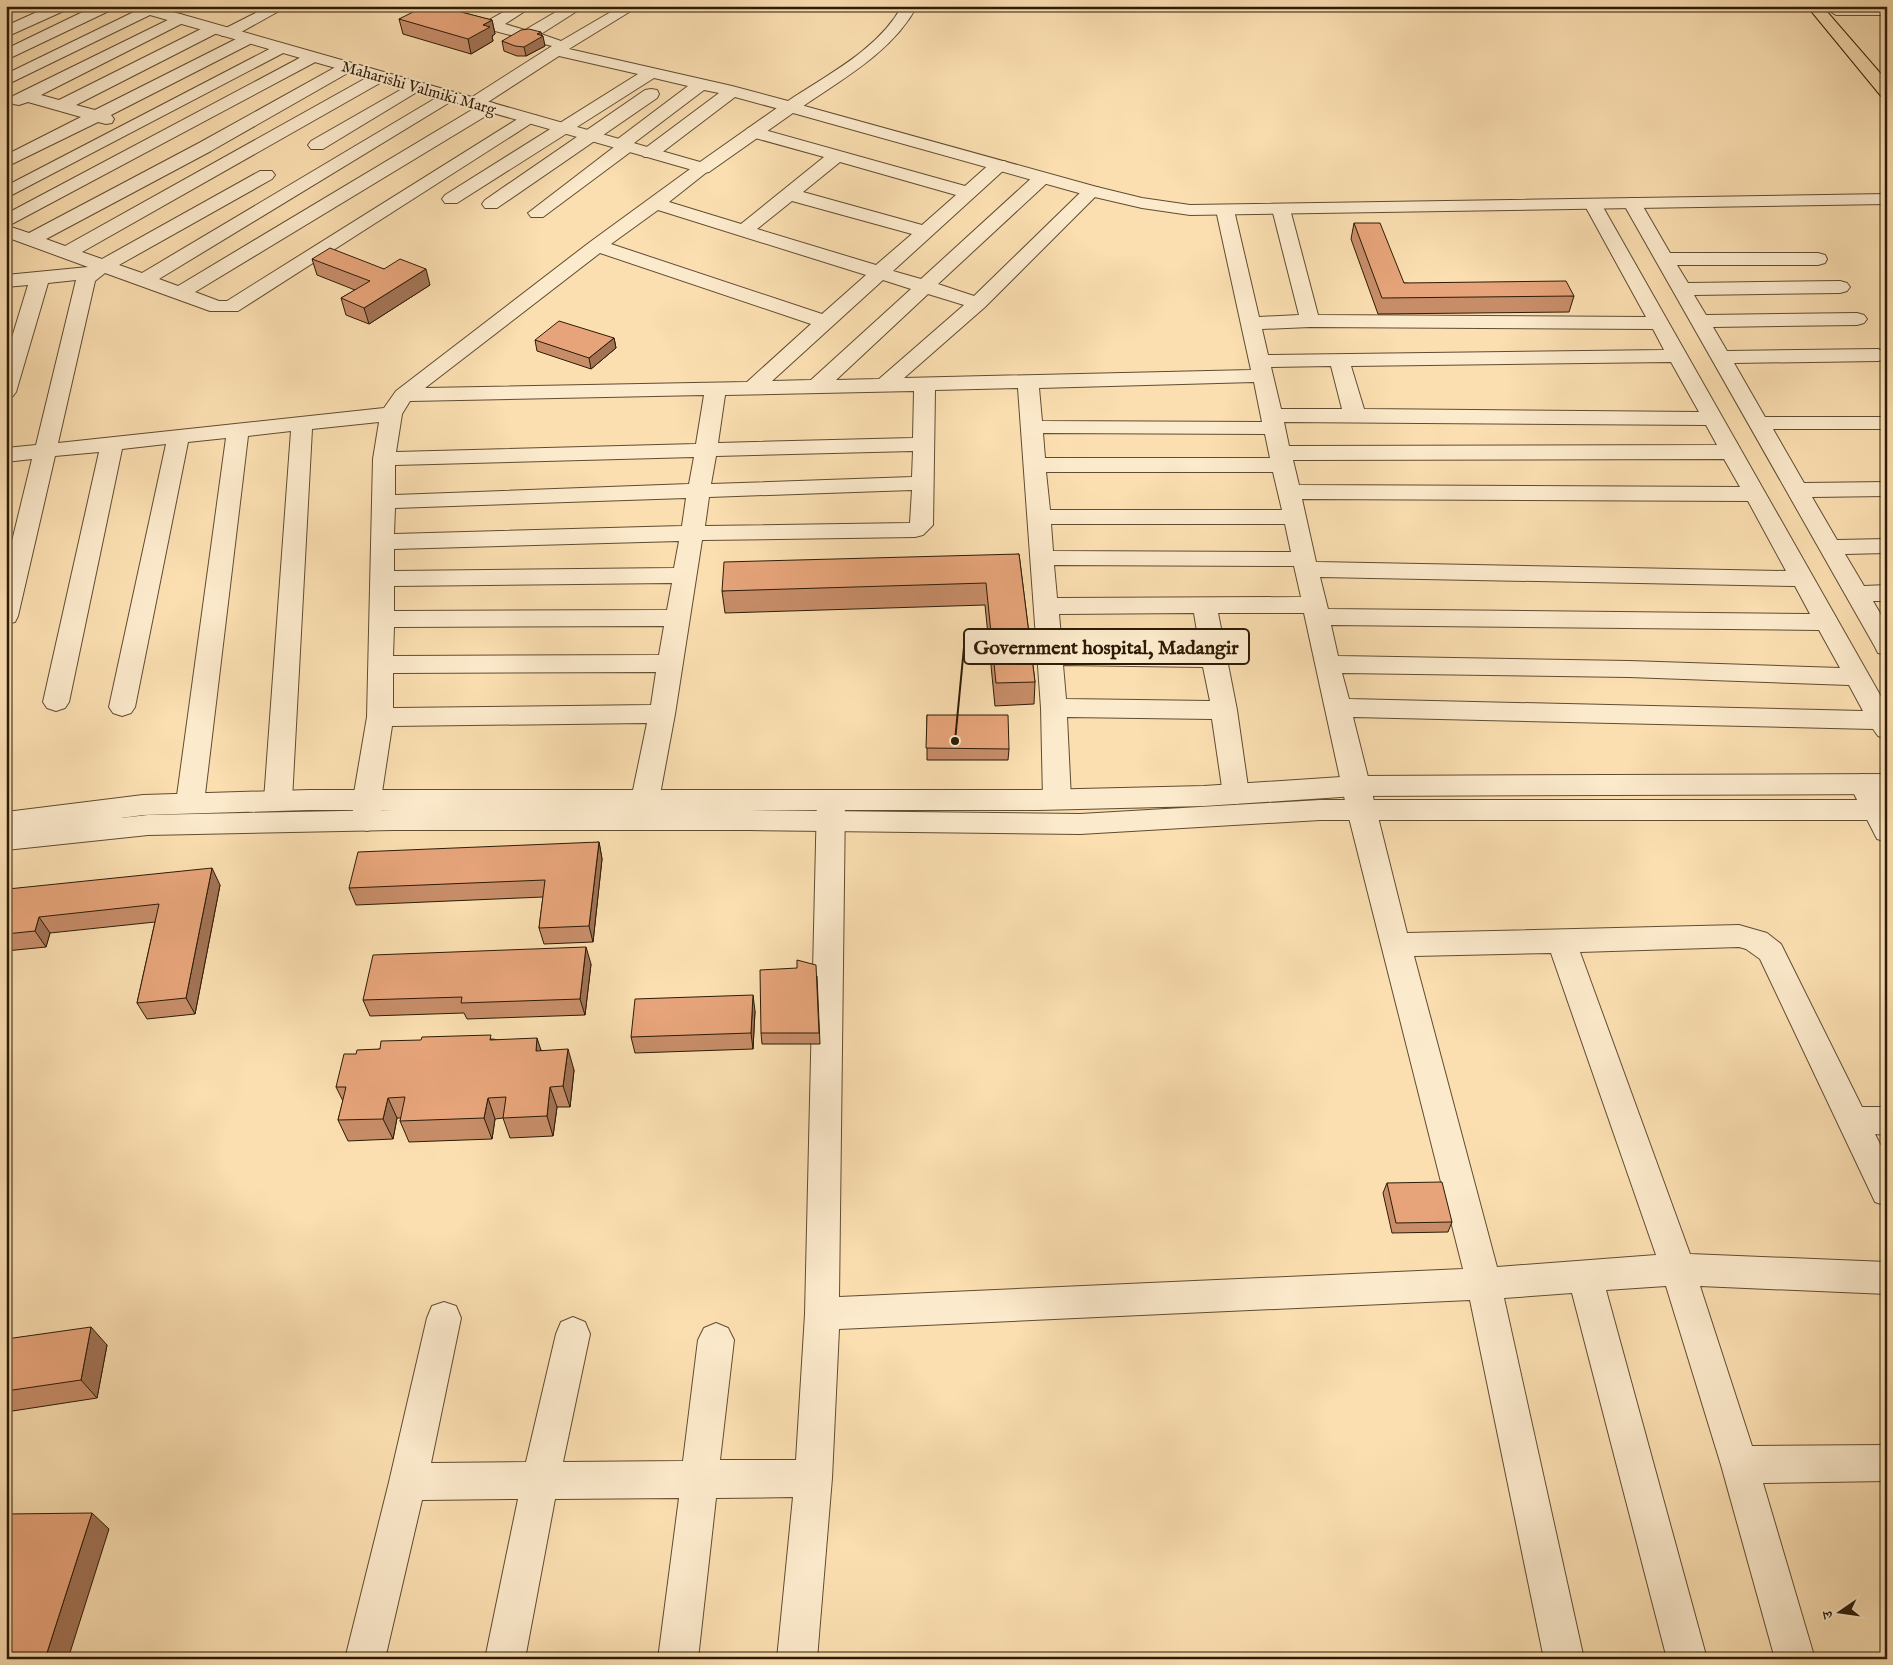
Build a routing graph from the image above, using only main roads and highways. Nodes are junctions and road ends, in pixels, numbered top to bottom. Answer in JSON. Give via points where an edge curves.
{"nodes":[{"id":1,"x":1814,"y":6,"type":"edge"},
{"id":2,"x":1834,"y":8,"type":"edge"},
{"id":3,"x":1860,"y":37,"type":"dead end"},
{"id":4,"x":1887,"y":92,"type":"edge"}],
"edges":[{"from":1,"to":4,"type":"main road"},
{"from":2,"to":3,"type":"main road"}]}
